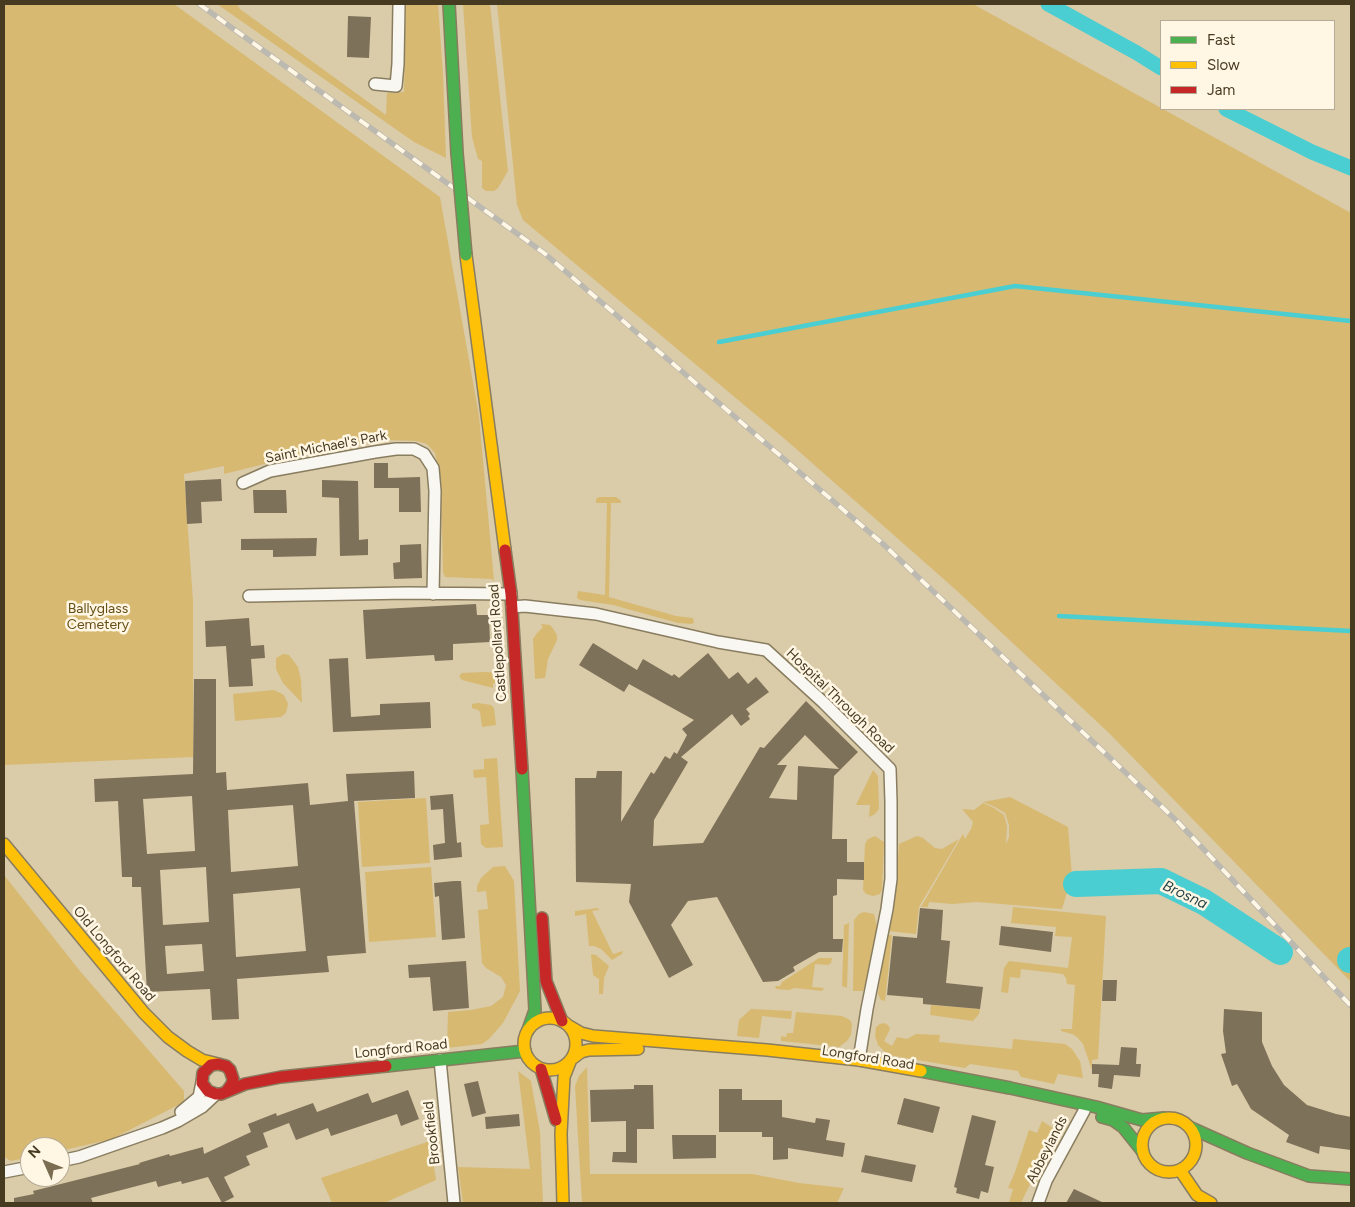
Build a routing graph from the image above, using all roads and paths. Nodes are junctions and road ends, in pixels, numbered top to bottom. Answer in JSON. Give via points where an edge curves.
{"nodes":[{"id":1,"x":399,"y":4,"type":"edge"},
{"id":2,"x":449,"y":4,"type":"edge"},
{"id":3,"x":375,"y":84,"type":"dead end"},
{"id":4,"x":243,"y":483,"type":"dead end"},
{"id":5,"x":506,"y":552,"type":"junction"},
{"id":6,"x":433,"y":594,"type":"junction"},
{"id":7,"x":511,"y":594,"type":"junction"},
{"id":8,"x":248,"y":596,"type":"dead end"},
{"id":9,"x":516,"y":607,"type":"junction"},
{"id":10,"x":4,"y":844,"type":"edge"},
{"id":11,"x":566,"y":1023,"type":"junction"},
{"id":12,"x":528,"y":1030,"type":"junction"},
{"id":13,"x":168,"y":1037,"type":"junction"},
{"id":14,"x":525,"y":1050,"type":"junction"},
{"id":15,"x":440,"y":1060,"type":"junction"},
{"id":16,"x":571,"y":1060,"type":"junction"},
{"id":17,"x":858,"y":1060,"type":"junction"},
{"id":18,"x":223,"y":1066,"type":"junction"},
{"id":19,"x":541,"y":1069,"type":"junction"},
{"id":20,"x":281,"y":1078,"type":"junction"},
{"id":21,"x":905,"y":1078,"type":"junction"},
{"id":22,"x":202,"y":1080,"type":"junction"},
{"id":23,"x":984,"y":1083,"type":"junction"},
{"id":24,"x":222,"y":1093,"type":"junction"},
{"id":25,"x":1024,"y":1099,"type":"junction"},
{"id":26,"x":1084,"y":1111,"type":"junction"},
{"id":27,"x":1164,"y":1118,"type":"junction"},
{"id":28,"x":1191,"y":1128,"type":"junction"},
{"id":29,"x":158,"y":1129,"type":"junction"},
{"id":30,"x":560,"y":1134,"type":"junction"},
{"id":31,"x":1196,"y":1146,"type":"junction"},
{"id":32,"x":1143,"y":1152,"type":"junction"},
{"id":33,"x":1247,"y":1153,"type":"junction"},
{"id":34,"x":70,"y":1159,"type":"edge"},
{"id":35,"x":20,"y":1169,"type":"edge"},
{"id":36,"x":1180,"y":1170,"type":"junction"},
{"id":37,"x":4,"y":1172,"type":"edge"},
{"id":38,"x":1351,"y":1179,"type":"edge"},
{"id":39,"x":454,"y":1203,"type":"edge"},
{"id":40,"x":563,"y":1203,"type":"edge"},
{"id":41,"x":1038,"y":1203,"type":"edge"},
{"id":42,"x":1211,"y":1203,"type":"edge"}],
"edges":[{"from":1,"to":3,"type":"street","via":[[396,86]]},
{"from":2,"to":5,"type":"street","name":"Castlepollard Road","bridge":true,"via":[[466,255]]},
{"from":4,"to":6,"type":"street","name":"Saint Michael's Park","via":[[270,471],[375,452],[396,449],[424,454],[433,468],[435,490]]},
{"from":5,"to":7,"type":"street","name":"Castlepollard Road"},
{"from":5,"to":9,"type":"street","via":[[517,570]]},
{"from":6,"to":7,"type":"street"},
{"from":6,"to":8,"type":"street"},
{"from":7,"to":9,"type":"street","name":"Castlepollard Road"},
{"from":9,"to":11,"type":"street","via":[[546,981]]},
{"from":9,"to":12,"type":"street","name":"Castlepollard Road","via":[[535,1010]]},
{"from":9,"to":17,"type":"street","name":"Hospital Through Road","via":[[596,614],[766,650],[890,769],[891,879]]},
{"from":10,"to":13,"type":"street","name":"Old Longford Road","via":[[116,981]]},
{"from":11,"to":12,"type":"street","via":[[556,1018],[543,1019]]},
{"from":11,"to":16,"type":"street","via":[[576,1040]]},
{"from":11,"to":17,"type":"street","via":[[580,1033],[590,1035]]},
{"from":12,"to":14,"type":"street"},
{"from":13,"to":18,"type":"street","name":"Old Longford Road","via":[[195,1056]]},
{"from":13,"to":22,"type":"street"},
{"from":14,"to":15,"type":"street","name":"Longford Road"},
{"from":14,"to":19,"type":"street","via":[[528,1058]]},
{"from":15,"to":20,"type":"street","name":"Longford Road"},
{"from":15,"to":39,"type":"street","name":"Brookfield"},
{"from":16,"to":19,"type":"street","via":[[557,1070]]},
{"from":16,"to":21,"type":"street","name":"Longford Road","via":[[589,1050],[637,1049],[777,1060]]},
{"from":16,"to":30,"type":"street","via":[[564,1077]]},
{"from":17,"to":21,"type":"street","via":[[864,1069]]},
{"from":17,"to":23,"type":"street"},
{"from":18,"to":20,"type":"street","name":"Old Longford Road","via":[[249,1076]]},
{"from":18,"to":22,"type":"street","via":[[206,1068]]},
{"from":18,"to":24,"type":"street","via":[[232,1084]]},
{"from":19,"to":30,"type":"street"},
{"from":20,"to":24,"type":"street","via":[[245,1084]]},
{"from":21,"to":25,"type":"street","name":"Longford Road"},
{"from":22,"to":24,"type":"street","via":[[208,1091]]},
{"from":22,"to":29,"type":"street","via":[[199,1097]]},
{"from":23,"to":25,"type":"street","via":[[1020,1093]]},
{"from":23,"to":27,"type":"street","via":[[1142,1120]]},
{"from":24,"to":29,"type":"street","via":[[178,1121]]},
{"from":25,"to":26,"type":"street","name":"Longford Road"},
{"from":26,"to":32,"type":"street","name":"Longford Road","via":[[1113,1120],[1123,1127]]},
{"from":26,"to":41,"type":"street","name":"Abbeylands","via":[[1046,1181]]},
{"from":27,"to":28,"type":"street","via":[[1178,1120]]},
{"from":27,"to":32,"type":"street","via":[[1146,1130]]},
{"from":28,"to":31,"type":"street"},
{"from":28,"to":33,"type":"street"},
{"from":29,"to":34,"type":"street"},
{"from":30,"to":40,"type":"street"},
{"from":31,"to":33,"type":"street"},
{"from":31,"to":36,"type":"street","via":[[1192,1159]]},
{"from":32,"to":36,"type":"street","via":[[1157,1169],[1164,1172]]},
{"from":33,"to":38,"type":"street","via":[[1309,1176]]},
{"from":35,"to":37,"type":"street"},
{"from":36,"to":42,"type":"street","via":[[1197,1195]]}]}
